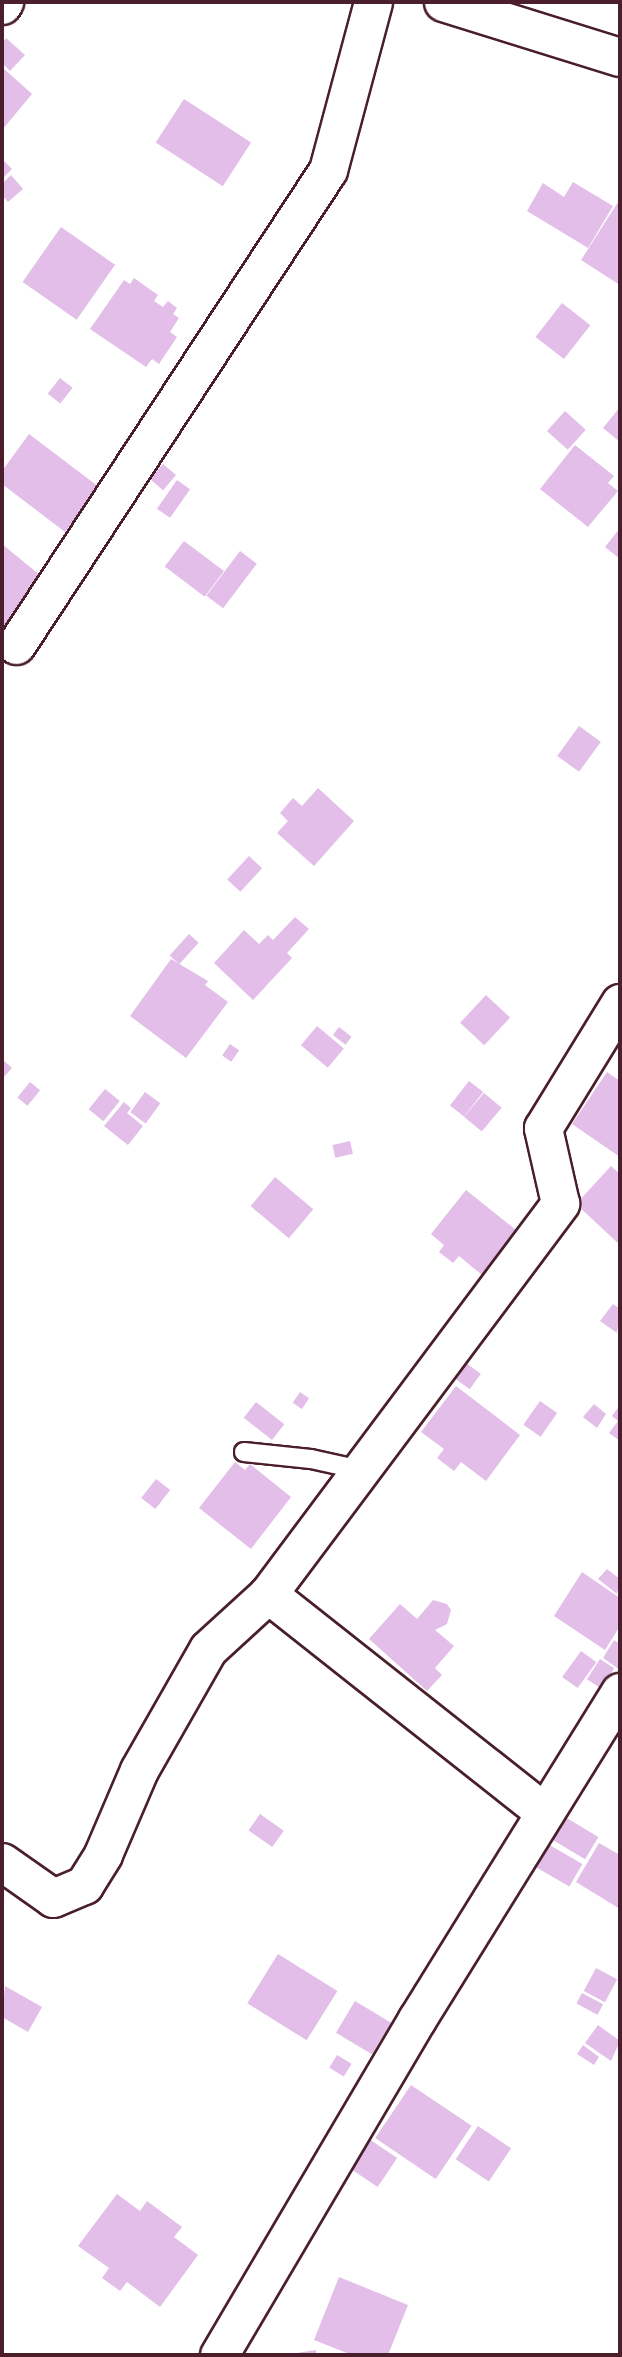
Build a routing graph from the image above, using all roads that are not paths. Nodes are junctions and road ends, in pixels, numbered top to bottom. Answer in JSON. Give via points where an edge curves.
{"nodes":[{"id":1,"x":373,"y":2,"type":"edge"},
{"id":2,"x":443,"y":2,"type":"edge"},
{"id":3,"x":620,"y":57,"type":"edge"},
{"id":4,"x":16,"y":645,"type":"dead end"},
{"id":5,"x":620,"y":1003,"type":"edge"},
{"id":6,"x":244,"y":1452,"type":"dead end"},
{"id":7,"x":362,"y":1470,"type":"junction"},
{"id":8,"x":268,"y":1594,"type":"junction"},
{"id":9,"x":620,"y":1692,"type":"edge"},
{"id":10,"x":544,"y":1812,"type":"junction"},
{"id":11,"x":2,"y":1862,"type":"edge"},
{"id":12,"x":219,"y":2355,"type":"edge"}],
"edges":[{"from":1,"to":4,"type":"street","via":[[328,170]]},
{"from":2,"to":3,"type":"street"},
{"from":5,"to":7,"type":"street","via":[[543,1128],[560,1203]]},
{"from":6,"to":7,"type":"lane"},
{"from":7,"to":8,"type":"street"},
{"from":8,"to":10,"type":"street"},
{"from":8,"to":11,"type":"street","via":[[208,1649],[139,1770],[103,1854],[84,1885],[53,1898]]},
{"from":9,"to":10,"type":"street"},
{"from":10,"to":12,"type":"street"}]}
